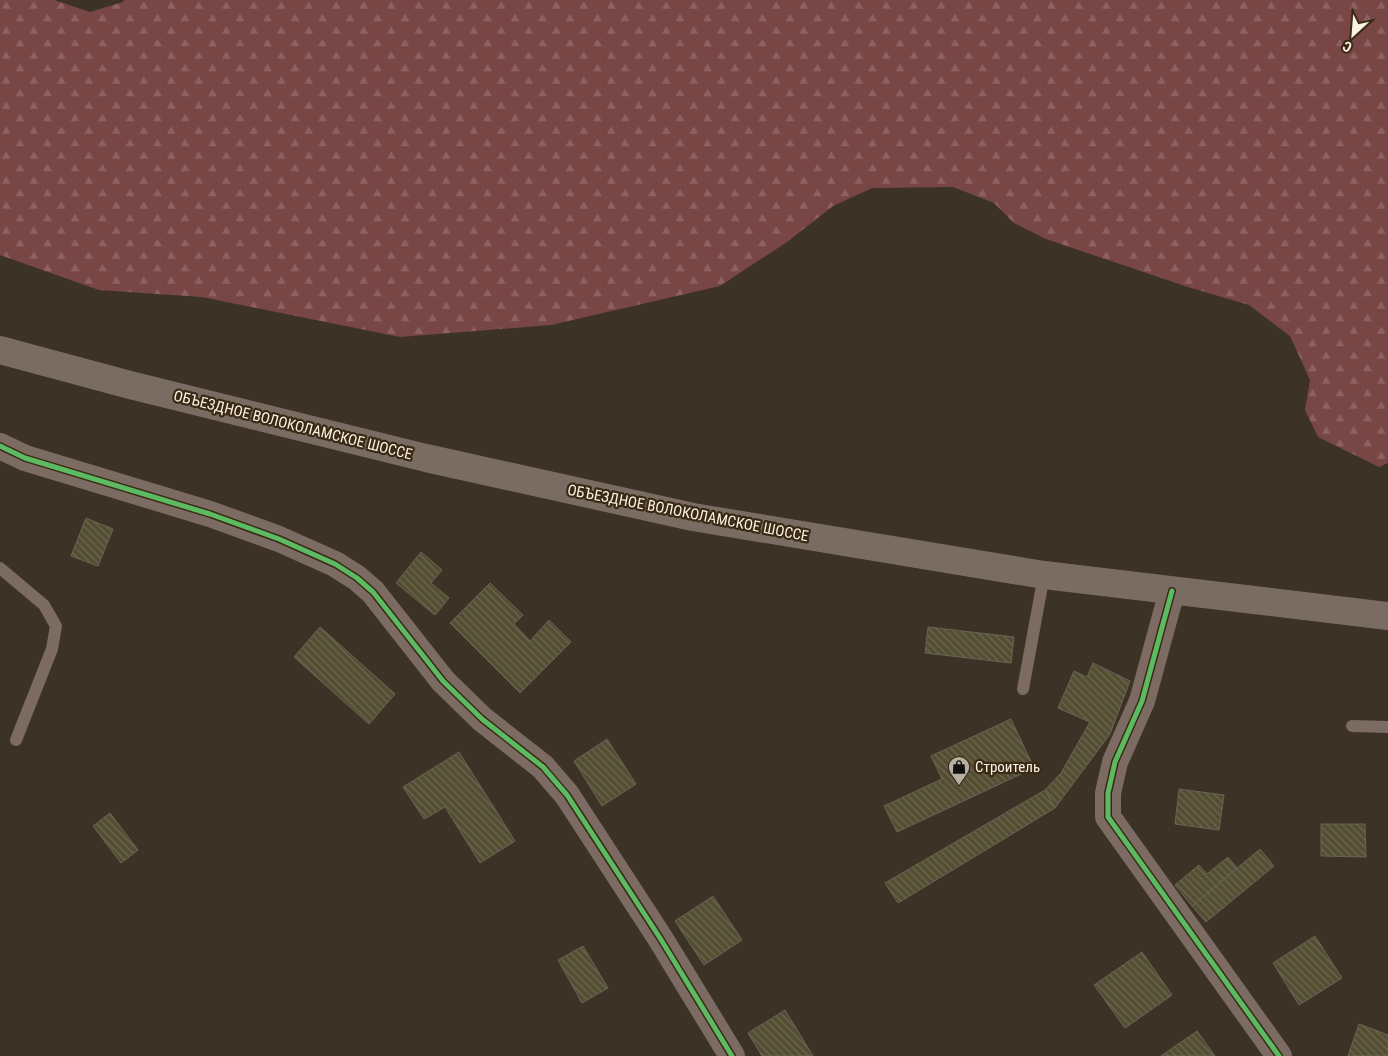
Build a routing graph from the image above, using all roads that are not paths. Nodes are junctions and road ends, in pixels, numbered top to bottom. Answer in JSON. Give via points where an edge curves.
{"nodes":[{"id":1,"x":0,"y":350,"type":"edge"},
{"id":2,"x":0,"y":446,"type":"edge"},
{"id":3,"x":0,"y":568,"type":"edge"},
{"id":4,"x":1044,"y":575,"type":"junction"},
{"id":5,"x":1172,"y":591,"type":"junction"},
{"id":6,"x":1388,"y":616,"type":"edge"},
{"id":7,"x":1023,"y":690,"type":"dead end"},
{"id":8,"x":1352,"y":726,"type":"dead end"},
{"id":9,"x":1388,"y":728,"type":"edge"},
{"id":10,"x":16,"y":740,"type":"dead end"},
{"id":11,"x":732,"y":1056,"type":"edge"},
{"id":12,"x":1279,"y":1056,"type":"edge"}],
"edges":[{"from":1,"to":4,"type":"main road","name":"ОБЪЕЗДНОЕ ВОЛОКОЛАМСКОЕ ШОССЕ","via":[[426,458],[674,513]]},
{"from":2,"to":11,"type":"street","via":[[25,458],[219,517],[279,539],[335,564],[357,578],[373,592],[443,681],[482,720],[544,767],[567,795]]},
{"from":3,"to":10,"type":"lane","via":[[44,605],[56,626],[52,649]]},
{"from":4,"to":5,"type":"main road","name":"ОБЪЕЗДНОЕ ВОЛОКОЛАМСКОЕ ШОССЕ"},
{"from":4,"to":7,"type":"lane"},
{"from":5,"to":6,"type":"main road","name":"ОБЪЕЗДНОЕ ВОЛОКОЛАМСКОЕ ШОССЕ"},
{"from":5,"to":12,"type":"street","via":[[1142,701],[1115,762],[1108,793],[1108,817]]},
{"from":8,"to":9,"type":"lane"}]}
